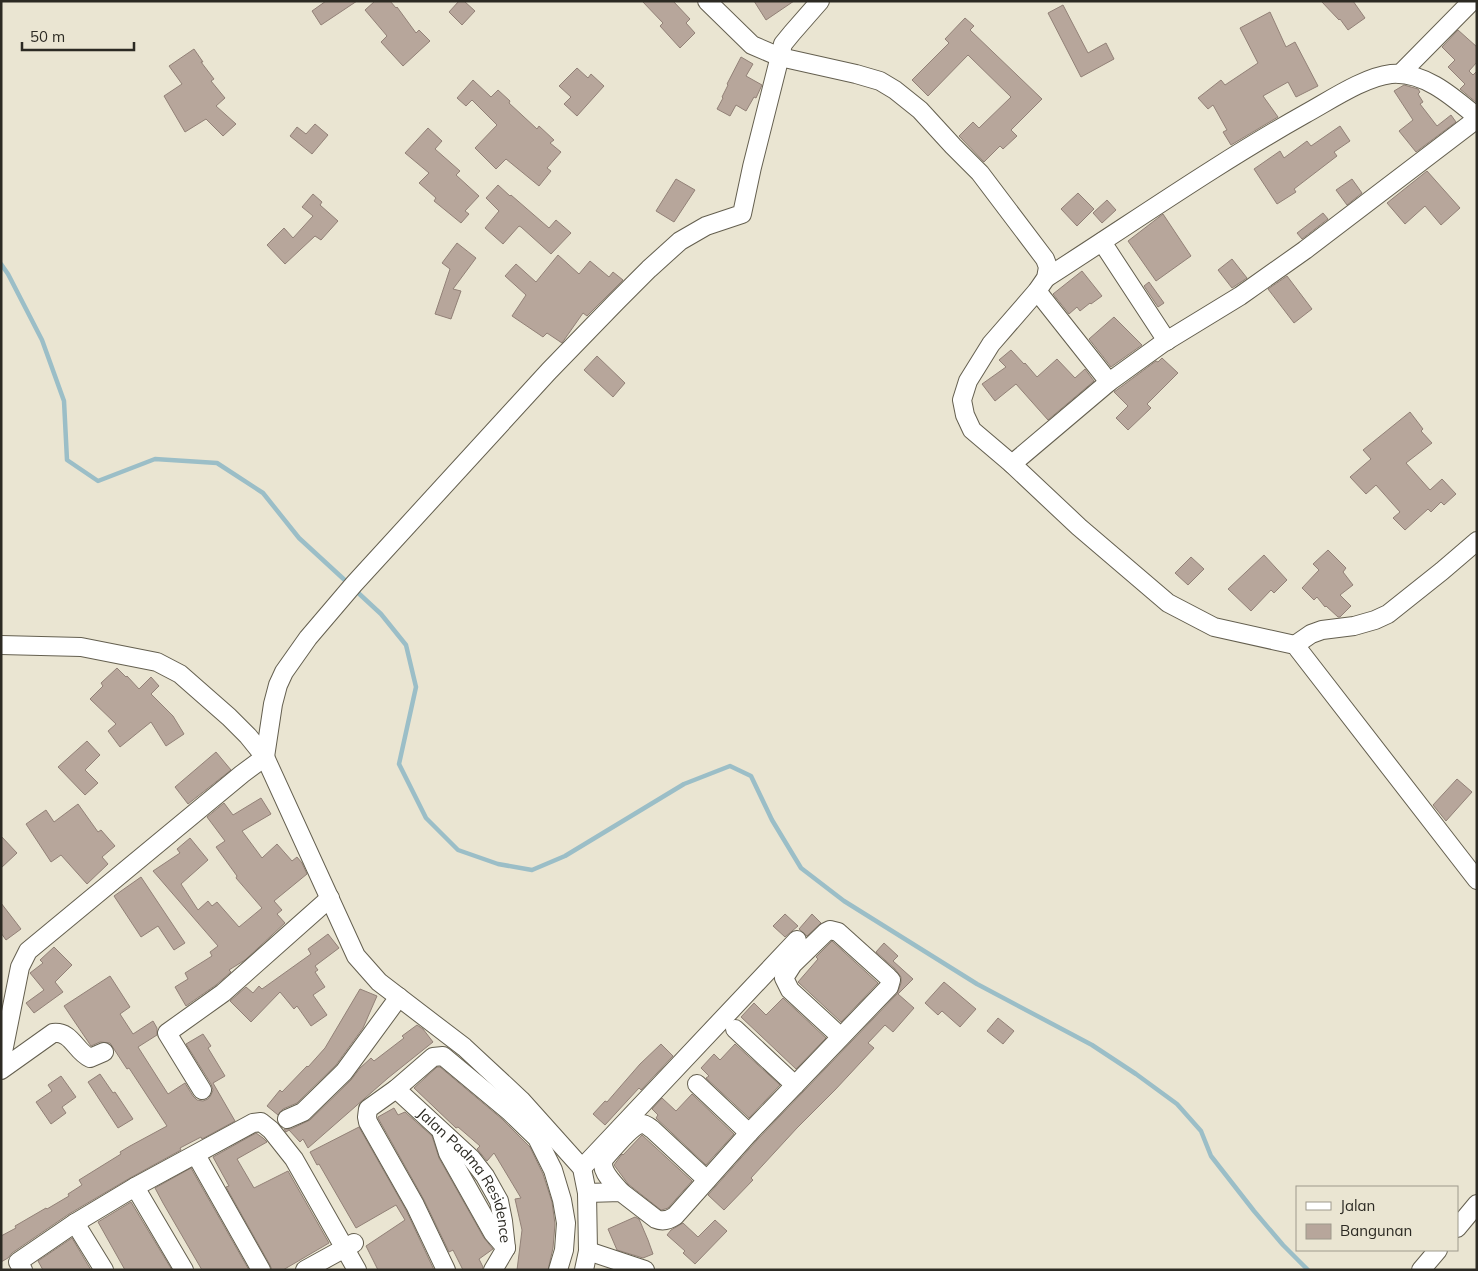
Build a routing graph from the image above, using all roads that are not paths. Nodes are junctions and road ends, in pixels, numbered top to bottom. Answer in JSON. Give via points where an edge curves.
{"nodes":[{"id":1,"x":706,"y":1,"type":"edge"},
{"id":2,"x":820,"y":1,"type":"edge"},
{"id":3,"x":1472,"y":1,"type":"edge"},
{"id":4,"x":780,"y":57,"type":"junction"},
{"id":5,"x":1400,"y":74,"type":"junction"},
{"id":6,"x":1477,"y":118,"type":"edge"},
{"id":7,"x":1102,"y":242,"type":"junction"},
{"id":8,"x":1041,"y":285,"type":"junction"},
{"id":9,"x":1167,"y":341,"type":"junction"},
{"id":10,"x":1110,"y":382,"type":"junction"},
{"id":11,"x":1012,"y":464,"type":"junction"},
{"id":12,"x":1477,"y":541,"type":"edge"},
{"id":13,"x":1,"y":645,"type":"edge"},
{"id":14,"x":1295,"y":645,"type":"junction"},
{"id":15,"x":265,"y":757,"type":"junction"},
{"id":16,"x":1477,"y":880,"type":"edge"},
{"id":17,"x":330,"y":898,"type":"junction"},
{"id":18,"x":797,"y":940,"type":"dead end"},
{"id":19,"x":399,"y":997,"type":"junction"},
{"id":20,"x":736,"y":1028,"type":"dead end"},
{"id":21,"x":841,"y":1037,"type":"junction"},
{"id":22,"x":104,"y":1052,"type":"dead end"},
{"id":23,"x":1,"y":1062,"type":"edge"},
{"id":24,"x":1,"y":1070,"type":"edge"},
{"id":25,"x":697,"y":1084,"type":"dead end"},
{"id":26,"x":795,"y":1085,"type":"junction"},
{"id":27,"x":202,"y":1090,"type":"dead end"},
{"id":28,"x":396,"y":1090,"type":"junction"},
{"id":29,"x":287,"y":1120,"type":"dead end"},
{"id":30,"x":749,"y":1133,"type":"junction"},
{"id":31,"x":196,"y":1155,"type":"junction"},
{"id":32,"x":582,"y":1168,"type":"junction"},
{"id":33,"x":707,"y":1180,"type":"junction"},
{"id":34,"x":135,"y":1187,"type":"junction"},
{"id":35,"x":621,"y":1192,"type":"junction"},
{"id":36,"x":586,"y":1193,"type":"junction"},
{"id":37,"x":1477,"y":1204,"type":"edge"},
{"id":38,"x":75,"y":1223,"type":"junction"},
{"id":39,"x":1458,"y":1227,"type":"edge"},
{"id":40,"x":349,"y":1245,"type":"junction"},
{"id":41,"x":588,"y":1251,"type":"junction"},
{"id":42,"x":1437,"y":1251,"type":"edge"},
{"id":43,"x":19,"y":1267,"type":"edge"},
{"id":44,"x":104,"y":1270,"type":"edge"},
{"id":45,"x":184,"y":1270,"type":"edge"},
{"id":46,"x":262,"y":1270,"type":"edge"},
{"id":47,"x":305,"y":1270,"type":"edge"},
{"id":48,"x":357,"y":1270,"type":"edge"},
{"id":49,"x":370,"y":1270,"type":"edge"},
{"id":50,"x":446,"y":1270,"type":"edge"},
{"id":51,"x":493,"y":1270,"type":"edge"},
{"id":52,"x":558,"y":1270,"type":"edge"},
{"id":53,"x":584,"y":1270,"type":"edge"},
{"id":54,"x":645,"y":1270,"type":"edge"},
{"id":55,"x":1421,"y":1270,"type":"edge"}],
"edges":[{"from":1,"to":4,"type":"street","via":[[752,44]]},
{"from":2,"to":4,"type":"street","via":[[787,38]]},
{"from":3,"to":5,"type":"street"},
{"from":4,"to":8,"type":"street","via":[[880,81],[920,110],[980,173],[1045,258],[1048,267]]},
{"from":4,"to":15,"type":"street","via":[[742,214],[706,226],[680,241],[643,276],[549,371],[339,601],[284,672],[273,704]]},
{"from":5,"to":6,"type":"street","via":[[1434,85]]},
{"from":5,"to":7,"type":"street","via":[[1379,76],[1330,100],[1200,177]]},
{"from":6,"to":9,"type":"street","via":[[1297,256]]},
{"from":7,"to":8,"type":"street"},
{"from":7,"to":9,"type":"street"},
{"from":8,"to":10,"type":"street"},
{"from":8,"to":11,"type":"street","via":[[991,344],[968,381],[962,400],[972,430]]},
{"from":9,"to":10,"type":"street"},
{"from":10,"to":11,"type":"street"},
{"from":11,"to":14,"type":"street","via":[[1168,604],[1214,627]]},
{"from":12,"to":14,"type":"street","via":[[1388,614],[1354,626],[1322,630]]},
{"from":13,"to":15,"type":"street","via":[[81,647],[157,662],[180,674],[248,736]]},
{"from":14,"to":16,"type":"street"},
{"from":15,"to":17,"type":"street"},
{"from":15,"to":23,"type":"street","via":[[28,951],[20,967]]},
{"from":17,"to":19,"type":"street","via":[[356,956],[379,982]]},
{"from":17,"to":27,"type":"street","via":[[223,993],[167,1033]]},
{"from":18,"to":32,"type":"street"},
{"from":19,"to":29,"type":"street","via":[[344,1072],[303,1112]]},
{"from":19,"to":32,"type":"street","via":[[464,1047],[530,1108]]},
{"from":20,"to":26,"type":"street"},
{"from":21,"to":21,"type":"street","via":[[889,987],[891,980],[838,932],[830,930],[793,964],[784,978],[790,990]]},
{"from":21,"to":26,"type":"street"},
{"from":22,"to":24,"type":"street","via":[[90,1058],[67,1035],[53,1034]]},
{"from":25,"to":30,"type":"street"},
{"from":26,"to":30,"type":"street"},
{"from":28,"to":50,"type":"street","via":[[368,1109],[368,1122]]},
{"from":28,"to":51,"type":"street","name":"Jalan Padma Residence","via":[[441,1131],[448,1153],[493,1234],[506,1248]]},
{"from":28,"to":52,"type":"street","via":[[433,1057],[443,1056],[537,1138],[554,1170],[566,1223],[564,1250]]},
{"from":30,"to":33,"type":"street"},
{"from":31,"to":34,"type":"street"},
{"from":31,"to":40,"type":"street","via":[[253,1123],[261,1122],[294,1159],[303,1155]]},
{"from":31,"to":46,"type":"street"},
{"from":32,"to":36,"type":"street"},
{"from":33,"to":35,"type":"street","via":[[675,1216],[665,1221],[656,1219]]},
{"from":33,"to":35,"type":"street","via":[[652,1129],[641,1124],[630,1131],[602,1163],[603,1170]]},
{"from":34,"to":38,"type":"street"},
{"from":34,"to":45,"type":"street"},
{"from":35,"to":36,"type":"street"},
{"from":36,"to":41,"type":"street"},
{"from":37,"to":39,"type":"street"},
{"from":38,"to":43,"type":"street"},
{"from":38,"to":44,"type":"street"},
{"from":40,"to":47,"type":"street"},
{"from":40,"to":48,"type":"street"},
{"from":40,"to":49,"type":"street"},
{"from":41,"to":53,"type":"street"},
{"from":41,"to":54,"type":"street"},
{"from":42,"to":55,"type":"street"}]}
